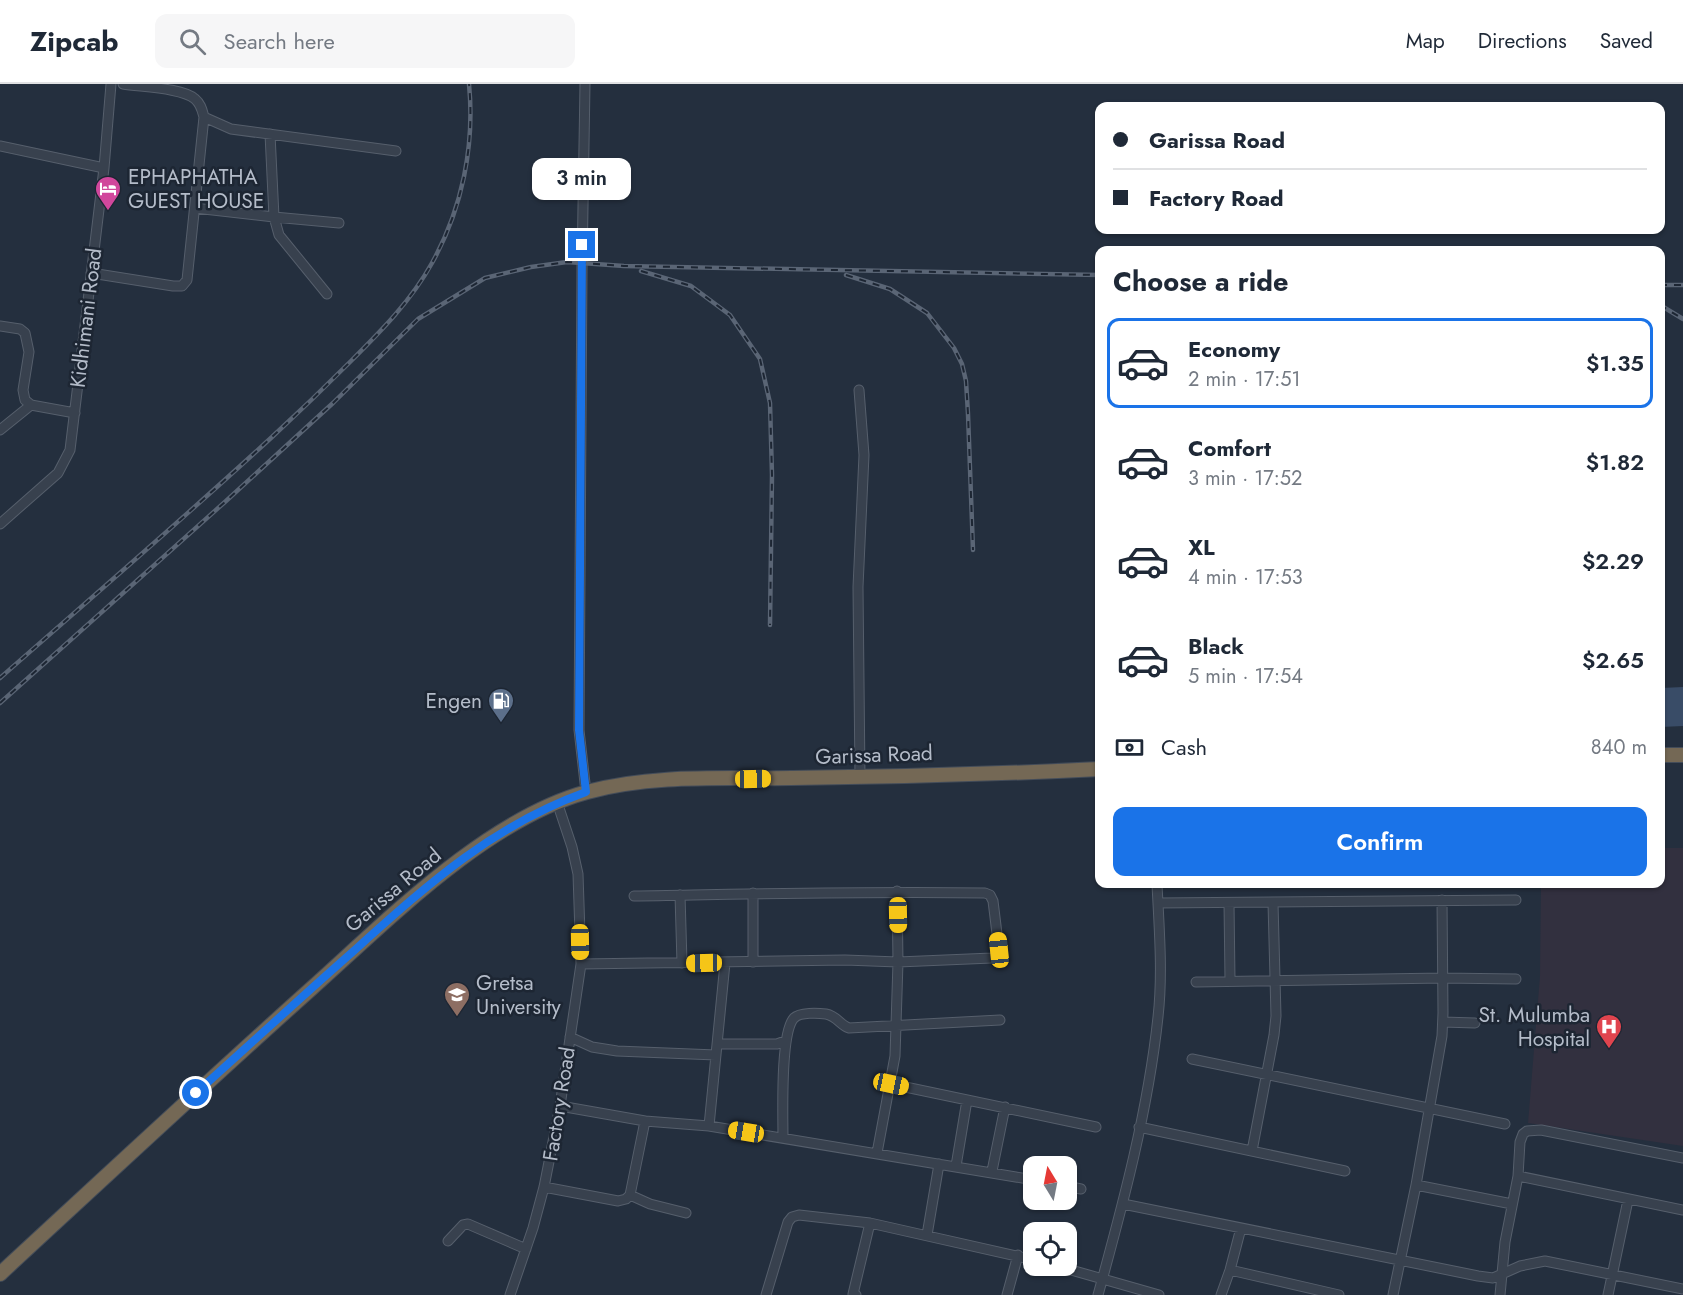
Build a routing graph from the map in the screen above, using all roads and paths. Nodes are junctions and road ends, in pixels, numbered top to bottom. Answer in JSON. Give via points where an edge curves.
{"nodes":[{"id":1,"x":111,"y":84,"type":"edge"},
{"id":2,"x":123,"y":84,"type":"edge"},
{"id":3,"x":585,"y":84,"type":"edge"},
{"id":4,"x":171,"y":88,"type":"edge"},
{"id":5,"x":204,"y":117,"type":"junction"},
{"id":6,"x":270,"y":134,"type":"junction"},
{"id":7,"x":0,"y":146,"type":"edge"},
{"id":8,"x":396,"y":151,"type":"dead end"},
{"id":9,"x":104,"y":168,"type":"junction"},
{"id":10,"x":195,"y":208,"type":"junction"},
{"id":11,"x":274,"y":217,"type":"junction"},
{"id":12,"x":339,"y":223,"type":"dead end"},
{"id":13,"x":91,"y":273,"type":"junction"},
{"id":14,"x":327,"y":294,"type":"dead end"},
{"id":15,"x":0,"y":326,"type":"edge"},
{"id":16,"x":859,"y":390,"type":"dead end"},
{"id":17,"x":31,"y":405,"type":"junction"},
{"id":18,"x":75,"y":413,"type":"junction"},
{"id":19,"x":0,"y":430,"type":"edge"},
{"id":20,"x":0,"y":524,"type":"edge"},
{"id":21,"x":1683,"y":755,"type":"edge"},
{"id":22,"x":1665,"y":756,"type":"edge"},
{"id":23,"x":1095,"y":769,"type":"edge"},
{"id":24,"x":860,"y":777,"type":"junction"},
{"id":25,"x":586,"y":792,"type":"junction"},
{"id":26,"x":557,"y":802,"type":"junction"},
{"id":27,"x":1157,"y":888,"type":"edge"},
{"id":28,"x":897,"y":891,"type":"junction"},
{"id":29,"x":753,"y":893,"type":"junction"},
{"id":30,"x":680,"y":895,"type":"junction"},
{"id":31,"x":634,"y":896,"type":"dead end"},
{"id":32,"x":1442,"y":900,"type":"junction"},
{"id":33,"x":1516,"y":900,"type":"dead end"},
{"id":34,"x":1158,"y":903,"type":"junction"},
{"id":35,"x":1229,"y":903,"type":"junction"},
{"id":36,"x":1273,"y":903,"type":"junction"},
{"id":37,"x":753,"y":962,"type":"junction"},
{"id":38,"x":898,"y":962,"type":"junction"},
{"id":39,"x":682,"y":963,"type":"junction"},
{"id":40,"x":725,"y":963,"type":"junction"},
{"id":41,"x":581,"y":964,"type":"junction"},
{"id":42,"x":1443,"y":978,"type":"junction"},
{"id":43,"x":1516,"y":979,"type":"dead end"},
{"id":44,"x":1275,"y":980,"type":"junction"},
{"id":45,"x":1230,"y":981,"type":"junction"},
{"id":46,"x":1196,"y":982,"type":"dead end"},
{"id":47,"x":1000,"y":1020,"type":"dead end"},
{"id":48,"x":1443,"y":1022,"type":"junction"},
{"id":49,"x":1475,"y":1023,"type":"dead end"},
{"id":50,"x":898,"y":1024,"type":"junction"},
{"id":51,"x":570,"y":1037,"type":"junction"},
{"id":52,"x":785,"y":1041,"type":"junction"},
{"id":53,"x":717,"y":1044,"type":"junction"},
{"id":54,"x":716,"y":1055,"type":"junction"},
{"id":55,"x":1192,"y":1059,"type":"dead end"},
{"id":56,"x":1266,"y":1075,"type":"junction"},
{"id":57,"x":891,"y":1084,"type":"junction"},
{"id":58,"x":966,"y":1100,"type":"junction"},
{"id":59,"x":560,"y":1106,"type":"junction"},
{"id":60,"x":1005,"y":1107,"type":"junction"},
{"id":61,"x":1429,"y":1109,"type":"junction"},
{"id":62,"x":645,"y":1121,"type":"junction"},
{"id":63,"x":1505,"y":1124,"type":"dead end"},
{"id":64,"x":709,"y":1126,"type":"junction"},
{"id":65,"x":1096,"y":1127,"type":"dead end"},
{"id":66,"x":1139,"y":1127,"type":"junction"},
{"id":67,"x":783,"y":1138,"type":"junction"},
{"id":68,"x":1252,"y":1151,"type":"junction"},
{"id":69,"x":877,"y":1154,"type":"junction"},
{"id":70,"x":1683,"y":1158,"type":"edge"},
{"id":71,"x":939,"y":1164,"type":"junction"},
{"id":72,"x":956,"y":1166,"type":"junction"},
{"id":73,"x":992,"y":1171,"type":"junction"},
{"id":74,"x":1345,"y":1171,"type":"dead end"},
{"id":75,"x":1518,"y":1176,"type":"junction"},
{"id":76,"x":1023,"y":1178,"type":"edge"},
{"id":77,"x":1416,"y":1185,"type":"junction"},
{"id":78,"x":544,"y":1187,"type":"junction"},
{"id":79,"x":1077,"y":1188,"type":"edge"},
{"id":80,"x":1081,"y":1189,"type":"dead end"},
{"id":81,"x":630,"y":1195,"type":"junction"},
{"id":82,"x":1628,"y":1200,"type":"junction"},
{"id":83,"x":1123,"y":1204,"type":"junction"},
{"id":84,"x":1512,"y":1204,"type":"junction"},
{"id":85,"x":1683,"y":1210,"type":"edge"},
{"id":86,"x":686,"y":1214,"type":"dead end"},
{"id":87,"x":870,"y":1223,"type":"junction"},
{"id":88,"x":1241,"y":1228,"type":"junction"},
{"id":89,"x":927,"y":1235,"type":"junction"},
{"id":90,"x":447,"y":1241,"type":"dead end"},
{"id":91,"x":526,"y":1249,"type":"junction"},
{"id":92,"x":1018,"y":1255,"type":"junction"},
{"id":93,"x":1023,"y":1257,"type":"edge"},
{"id":94,"x":1401,"y":1260,"type":"junction"},
{"id":95,"x":1230,"y":1270,"type":"junction"},
{"id":96,"x":1077,"y":1272,"type":"edge"},
{"id":97,"x":0,"y":1274,"type":"edge"},
{"id":98,"x":1611,"y":1275,"type":"junction"},
{"id":99,"x":1501,"y":1276,"type":"junction"},
{"id":100,"x":1102,"y":1279,"type":"junction"},
{"id":101,"x":1683,"y":1289,"type":"edge"},
{"id":102,"x":1303,"y":1291,"type":"edge"},
{"id":103,"x":510,"y":1295,"type":"edge"},
{"id":104,"x":766,"y":1295,"type":"edge"},
{"id":105,"x":854,"y":1295,"type":"edge"},
{"id":106,"x":1007,"y":1295,"type":"edge"},
{"id":107,"x":1098,"y":1295,"type":"edge"},
{"id":108,"x":1159,"y":1295,"type":"edge"},
{"id":109,"x":1221,"y":1295,"type":"edge"},
{"id":110,"x":1339,"y":1295,"type":"edge"},
{"id":111,"x":1392,"y":1295,"type":"edge"},
{"id":112,"x":1500,"y":1295,"type":"edge"},
{"id":113,"x":1608,"y":1295,"type":"edge"}],
"edges":[{"from":1,"to":9,"type":"street","name":"Kidhimani Road"},
{"from":2,"to":4,"type":"street"},
{"from":3,"to":25,"type":"street","via":[[579,730]]},
{"from":4,"to":5,"type":"street","via":[[194,97]]},
{"from":5,"to":6,"type":"street","via":[[231,129]]},
{"from":5,"to":10,"type":"street"},
{"from":6,"to":8,"type":"street"},
{"from":6,"to":11,"type":"street"},
{"from":7,"to":9,"type":"street"},
{"from":9,"to":13,"type":"street","name":"Kidhimani Road"},
{"from":10,"to":11,"type":"street"},
{"from":10,"to":13,"type":"street","via":[[187,280],[182,286]]},
{"from":11,"to":12,"type":"street"},
{"from":11,"to":14,"type":"street","via":[[279,235]]},
{"from":13,"to":18,"type":"street","name":"Kidhimani Road"},
{"from":15,"to":17,"type":"street","via":[[25,333],[29,352],[23,390]]},
{"from":16,"to":24,"type":"street","via":[[864,455],[858,587]]},
{"from":17,"to":18,"type":"street"},
{"from":17,"to":19,"type":"street"},
{"from":18,"to":20,"type":"street","name":"Kidhimani Road","via":[[70,450],[58,473]]},
{"from":21,"to":22,"type":"highway"},
{"from":23,"to":24,"type":"highway","name":"Garissa Road"},
{"from":24,"to":25,"type":"highway","name":"Garissa Road","via":[[667,780]]},
{"from":25,"to":26,"type":"highway","name":"Garissa Road"},
{"from":26,"to":41,"type":"street","name":"Factory Road","via":[[578,874]]},
{"from":26,"to":97,"type":"highway","name":"Garissa Road","via":[[497,834],[440,875]]},
{"from":27,"to":34,"type":"street"},
{"from":28,"to":29,"type":"street"},
{"from":28,"to":38,"type":"street"},
{"from":28,"to":38,"type":"street","via":[[990,895],[999,950],[992,958]]},
{"from":29,"to":30,"type":"street"},
{"from":29,"to":37,"type":"street"},
{"from":30,"to":31,"type":"street"},
{"from":30,"to":39,"type":"street"},
{"from":32,"to":33,"type":"street"},
{"from":32,"to":36,"type":"street"},
{"from":32,"to":42,"type":"street"},
{"from":34,"to":35,"type":"street"},
{"from":34,"to":66,"type":"street","via":[[1158,1015]]},
{"from":35,"to":36,"type":"street"},
{"from":35,"to":45,"type":"street"},
{"from":36,"to":44,"type":"street"},
{"from":37,"to":38,"type":"street"},
{"from":37,"to":40,"type":"street"},
{"from":38,"to":50,"type":"street"},
{"from":39,"to":40,"type":"street"},
{"from":39,"to":41,"type":"street"},
{"from":40,"to":53,"type":"street"},
{"from":41,"to":51,"type":"street","name":"Factory Road"},
{"from":42,"to":43,"type":"street"},
{"from":42,"to":44,"type":"street"},
{"from":42,"to":48,"type":"street"},
{"from":44,"to":45,"type":"street"},
{"from":44,"to":56,"type":"street","via":[[1275,1035]]},
{"from":45,"to":46,"type":"street"},
{"from":47,"to":50,"type":"street"},
{"from":48,"to":49,"type":"street"},
{"from":48,"to":61,"type":"street"},
{"from":50,"to":52,"type":"street","via":[[849,1028],[832,1016],[802,1014],[793,1020]]},
{"from":50,"to":57,"type":"street"},
{"from":51,"to":54,"type":"street","via":[[592,1047],[616,1051]]},
{"from":51,"to":59,"type":"street","name":"Factory Road"},
{"from":52,"to":53,"type":"street"},
{"from":52,"to":67,"type":"street"},
{"from":53,"to":54,"type":"street"},
{"from":54,"to":64,"type":"street"},
{"from":55,"to":56,"type":"street"},
{"from":56,"to":61,"type":"street"},
{"from":56,"to":68,"type":"street"},
{"from":57,"to":58,"type":"street"},
{"from":57,"to":69,"type":"street"},
{"from":58,"to":60,"type":"street"},
{"from":58,"to":72,"type":"street"},
{"from":59,"to":62,"type":"street"},
{"from":59,"to":78,"type":"street","name":"Factory Road"},
{"from":60,"to":65,"type":"street"},
{"from":60,"to":73,"type":"street"},
{"from":61,"to":63,"type":"street"},
{"from":61,"to":77,"type":"street"},
{"from":62,"to":64,"type":"street"},
{"from":62,"to":81,"type":"street"},
{"from":64,"to":67,"type":"street"},
{"from":66,"to":68,"type":"street"},
{"from":66,"to":83,"type":"street"},
{"from":67,"to":69,"type":"street"},
{"from":68,"to":74,"type":"street"},
{"from":69,"to":71,"type":"street"},
{"from":70,"to":75,"type":"street","via":[[1532,1130],[1523,1134],[1520,1142]]},
{"from":71,"to":72,"type":"street"},
{"from":71,"to":89,"type":"street"},
{"from":72,"to":73,"type":"street"},
{"from":73,"to":76,"type":"street"},
{"from":75,"to":82,"type":"street"},
{"from":75,"to":84,"type":"street"},
{"from":77,"to":84,"type":"street"},
{"from":77,"to":94,"type":"street"},
{"from":78,"to":81,"type":"street","via":[[618,1201]]},
{"from":78,"to":91,"type":"street","name":"Factory Road"},
{"from":79,"to":80,"type":"street"},
{"from":81,"to":86,"type":"street"},
{"from":82,"to":85,"type":"street"},
{"from":82,"to":98,"type":"street"},
{"from":83,"to":88,"type":"street"},
{"from":83,"to":100,"type":"street"},
{"from":84,"to":99,"type":"street"},
{"from":87,"to":89,"type":"street"},
{"from":87,"to":104,"type":"street","via":[[792,1217]]},
{"from":87,"to":105,"type":"street"},
{"from":88,"to":94,"type":"street"},
{"from":88,"to":95,"type":"street"},
{"from":89,"to":92,"type":"street"},
{"from":90,"to":91,"type":"street","via":[[468,1224]]},
{"from":91,"to":103,"type":"street","name":"Factory Road"},
{"from":92,"to":93,"type":"street"},
{"from":92,"to":106,"type":"street"},
{"from":94,"to":99,"type":"street","via":[[1478,1276]]},
{"from":94,"to":111,"type":"street"},
{"from":95,"to":102,"type":"street"},
{"from":95,"to":109,"type":"street"},
{"from":96,"to":100,"type":"street"},
{"from":98,"to":99,"type":"street","via":[[1545,1262],[1520,1266]]},
{"from":98,"to":101,"type":"street"},
{"from":98,"to":113,"type":"street"},
{"from":99,"to":112,"type":"street"},
{"from":100,"to":107,"type":"street"},
{"from":100,"to":108,"type":"street"},
{"from":102,"to":110,"type":"street"}]}
